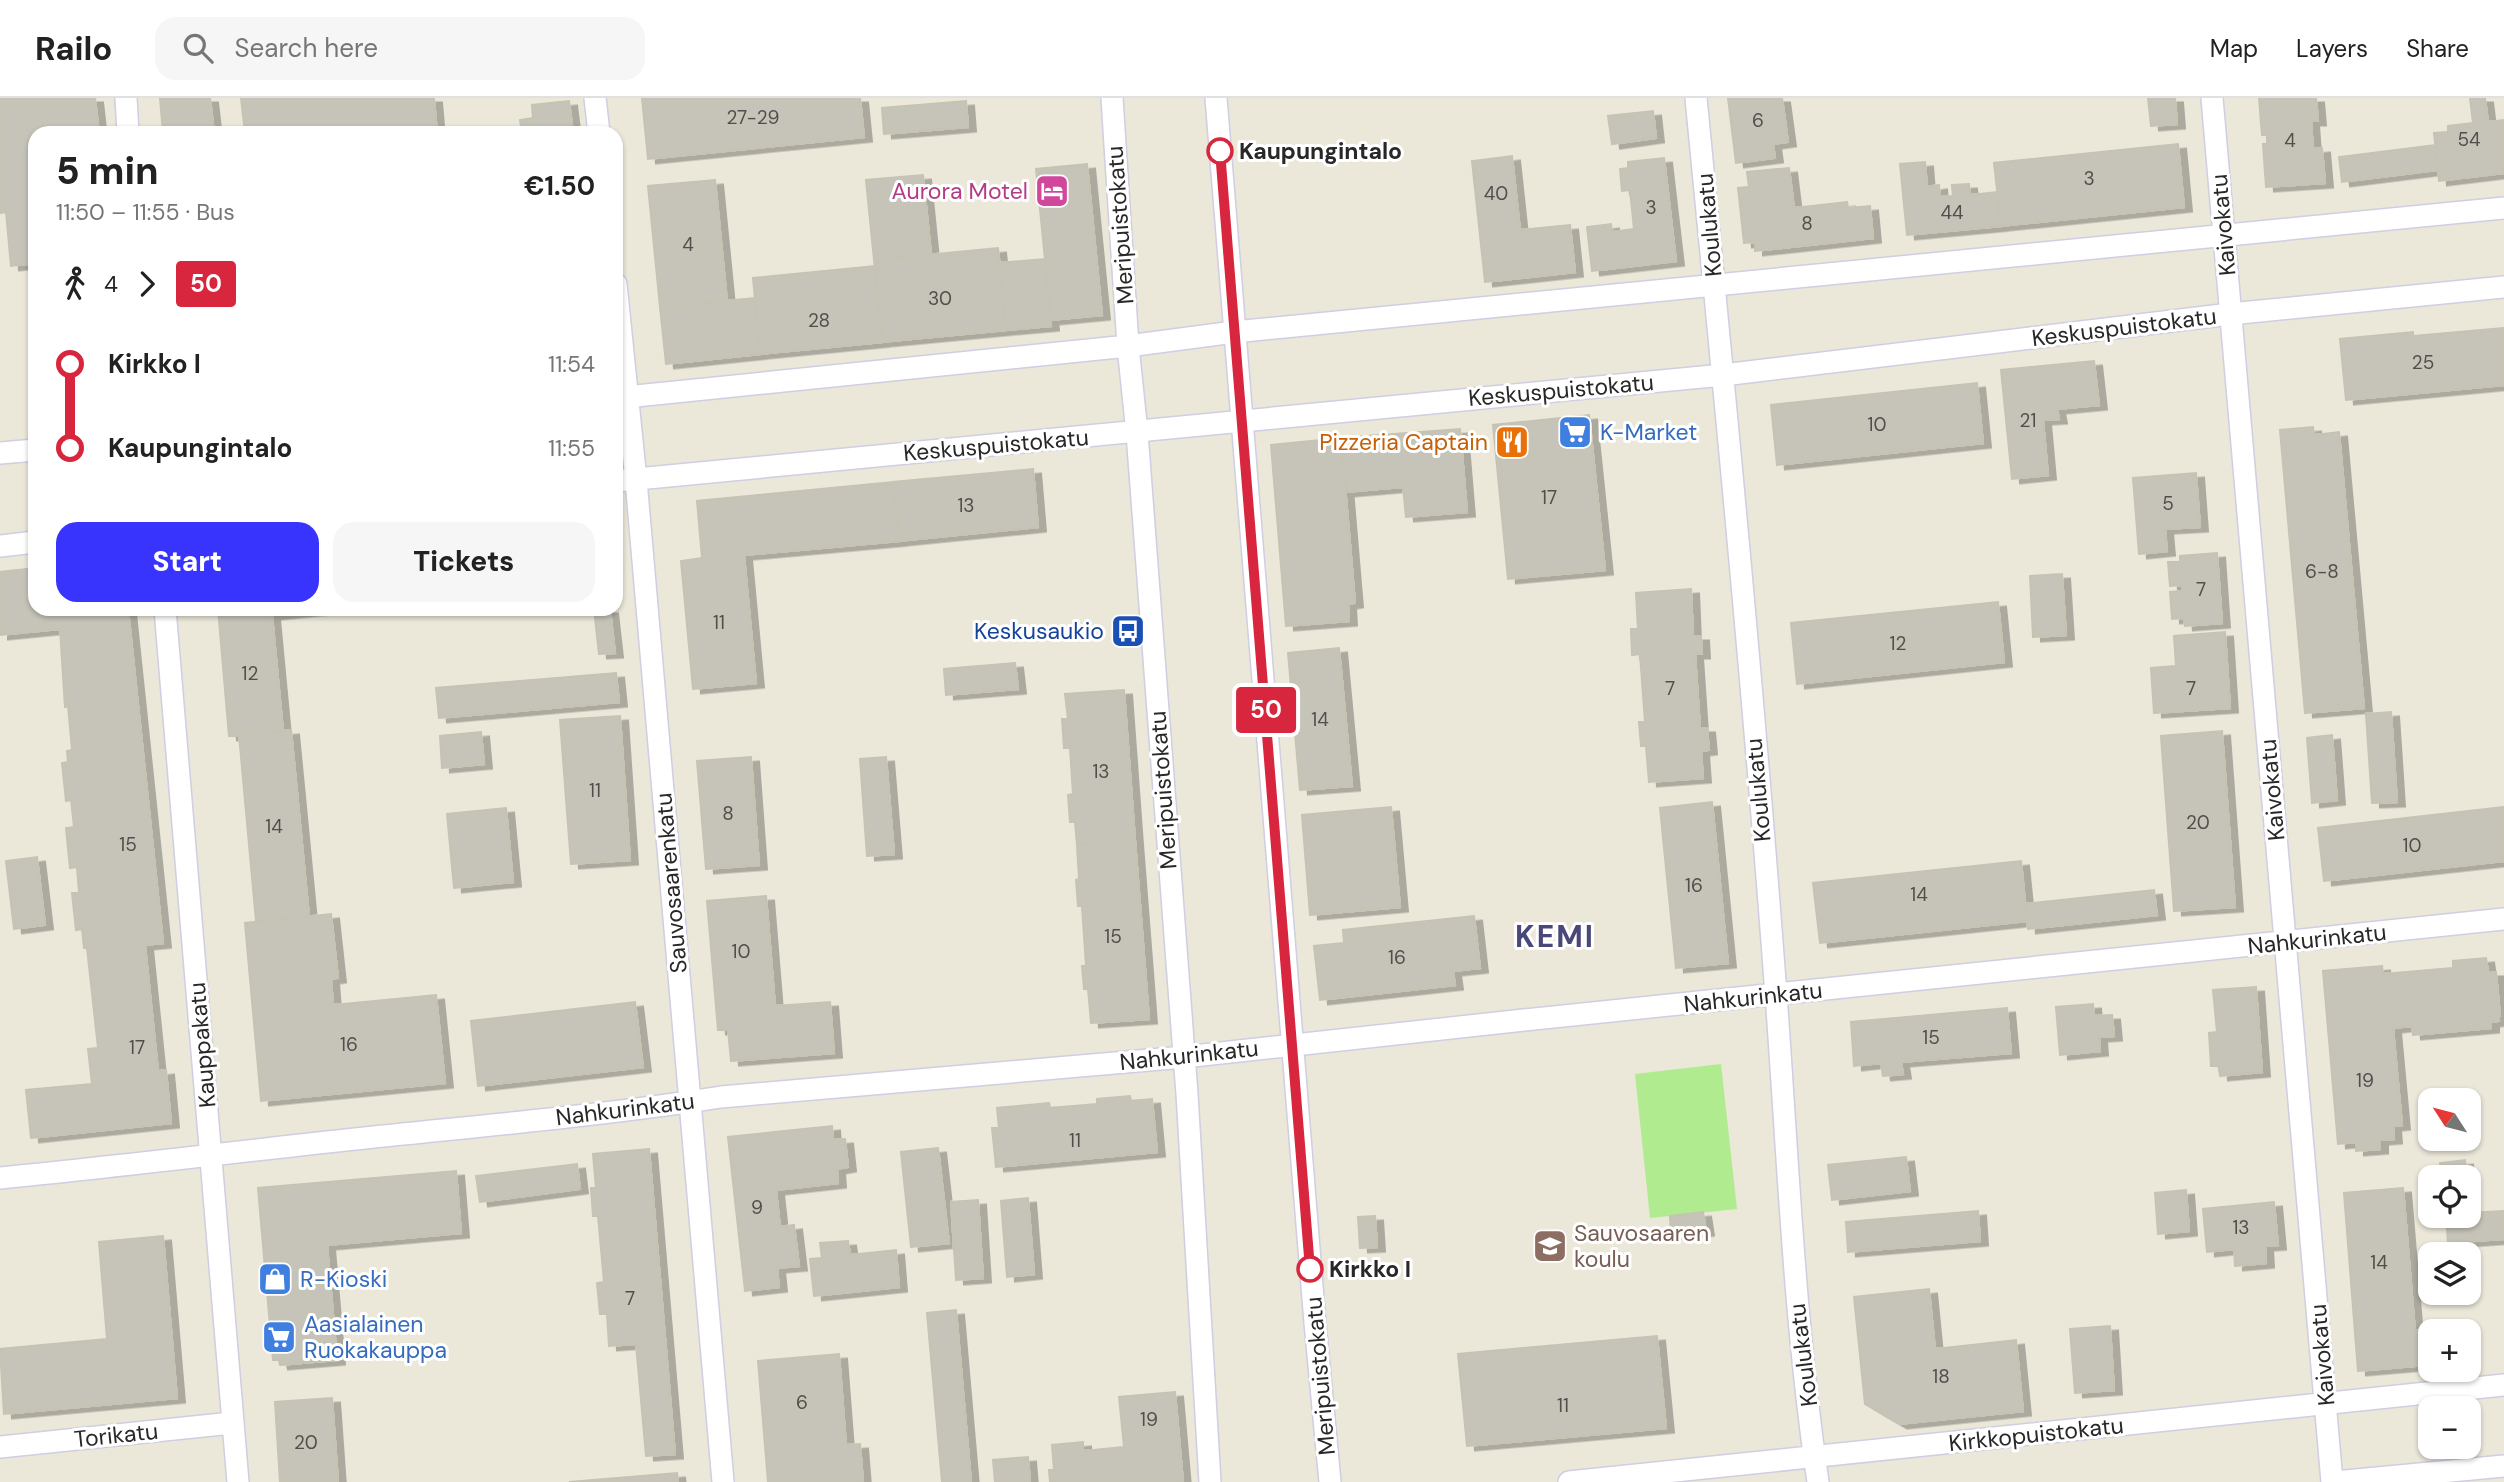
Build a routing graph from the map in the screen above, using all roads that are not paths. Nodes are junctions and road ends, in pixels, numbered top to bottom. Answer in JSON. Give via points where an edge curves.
{"nodes":[{"id":1,"x":126,"y":98,"type":"edge"},
{"id":2,"x":595,"y":98,"type":"edge"},
{"id":3,"x":1112,"y":98,"type":"edge"},
{"id":4,"x":1216,"y":98,"type":"edge"},
{"id":5,"x":1696,"y":98,"type":"edge"},
{"id":6,"x":2212,"y":98,"type":"edge"},
{"id":7,"x":128,"y":126,"type":"edge"},
{"id":8,"x":598,"y":126,"type":"edge"},
{"id":9,"x":2504,"y":208,"type":"edge"},
{"id":10,"x":2224,"y":236,"type":"junction"},
{"id":11,"x":1714,"y":285,"type":"junction"},
{"id":12,"x":2504,"y":287,"type":"edge"},
{"id":13,"x":2231,"y":314,"type":"junction"},
{"id":14,"x":1234,"y":332,"type":"junction"},
{"id":15,"x":1128,"y":346,"type":"junction"},
{"id":16,"x":1723,"y":376,"type":"junction"},
{"id":17,"x":623,"y":398,"type":"edge"},
{"id":18,"x":623,"y":418,"type":"edge"},
{"id":19,"x":1243,"y":421,"type":"junction"},
{"id":20,"x":1138,"y":433,"type":"junction"},
{"id":21,"x":28,"y":451,"type":"edge"},
{"id":22,"x":0,"y":453,"type":"edge"},
{"id":23,"x":626,"y":480,"type":"edge"},
{"id":24,"x":28,"y":543,"type":"edge"},
{"id":25,"x":0,"y":545,"type":"edge"},
{"id":26,"x":166,"y":616,"type":"edge"},
{"id":27,"x":2504,"y":919,"type":"edge"},
{"id":28,"x":2286,"y":942,"type":"junction"},
{"id":29,"x":1776,"y":995,"type":"junction"},
{"id":30,"x":1293,"y":1044,"type":"junction"},
{"id":31,"x":1184,"y":1057,"type":"junction"},
{"id":32,"x":690,"y":1102,"type":"junction"},
{"id":33,"x":212,"y":1156,"type":"junction"},
{"id":34,"x":0,"y":1178,"type":"edge"},
{"id":35,"x":2504,"y":1385,"type":"edge"},
{"id":36,"x":2326,"y":1403,"type":"junction"},
{"id":37,"x":232,"y":1423,"type":"junction"},
{"id":38,"x":0,"y":1447,"type":"edge"},
{"id":39,"x":1815,"y":1457,"type":"junction"},
{"id":40,"x":2504,"y":1466,"type":"edge"},
{"id":41,"x":238,"y":1482,"type":"edge"},
{"id":42,"x":723,"y":1482,"type":"edge"},
{"id":43,"x":1210,"y":1482,"type":"edge"},
{"id":44,"x":1330,"y":1482,"type":"edge"},
{"id":45,"x":1569,"y":1482,"type":"edge"},
{"id":46,"x":1818,"y":1482,"type":"edge"},
{"id":47,"x":2334,"y":1482,"type":"edge"}],
"edges":[{"from":1,"to":7,"type":"street"},
{"from":2,"to":8,"type":"street"},
{"from":3,"to":15,"type":"street","name":"Meripuistokatu"},
{"from":4,"to":14,"type":"street","name":"Meripuistokatu"},
{"from":5,"to":11,"type":"street","name":"Koulukatu"},
{"from":6,"to":10,"type":"street","name":"Kaivokatu"},
{"from":9,"to":10,"type":"street"},
{"from":10,"to":11,"type":"street"},
{"from":10,"to":13,"type":"street","name":"Kaivokatu"},
{"from":11,"to":14,"type":"street"},
{"from":11,"to":16,"type":"street","name":"Koulukatu"},
{"from":12,"to":13,"type":"street","name":"Keskuspuistokatu"},
{"from":13,"to":16,"type":"street","name":"Keskuspuistokatu"},
{"from":13,"to":28,"type":"street","name":"Kaivokatu"},
{"from":14,"to":15,"type":"street"},
{"from":14,"to":19,"type":"street","name":"Meripuistokatu"},
{"from":15,"to":17,"type":"street"},
{"from":15,"to":20,"type":"street","name":"Meripuistokatu"},
{"from":16,"to":19,"type":"street","name":"Keskuspuistokatu"},
{"from":16,"to":29,"type":"street","name":"Koulukatu"},
{"from":18,"to":23,"type":"street","name":"Sauvosaarenkatu"},
{"from":19,"to":20,"type":"street","name":"Keskuspuistokatu"},
{"from":19,"to":30,"type":"street","name":"Meripuistokatu"},
{"from":20,"to":23,"type":"street","name":"Keskuspuistokatu"},
{"from":20,"to":31,"type":"street","name":"Meripuistokatu"},
{"from":21,"to":22,"type":"street"},
{"from":23,"to":32,"type":"street","name":"Sauvosaarenkatu"},
{"from":24,"to":25,"type":"street"},
{"from":26,"to":33,"type":"street","name":"Kauppakatu"},
{"from":27,"to":28,"type":"street","name":"Nahkurinkatu"},
{"from":28,"to":29,"type":"street","name":"Nahkurinkatu"},
{"from":28,"to":36,"type":"street","name":"Kaivokatu"},
{"from":29,"to":30,"type":"street","name":"Nahkurinkatu"},
{"from":29,"to":39,"type":"street","name":"Koulukatu","via":[[1793,1268]]},
{"from":30,"to":31,"type":"street","name":"Nahkurinkatu"},
{"from":30,"to":44,"type":"street","name":"Meripuistokatu"},
{"from":31,"to":32,"type":"street","name":"Nahkurinkatu"},
{"from":31,"to":43,"type":"street","name":"Meripuistokatu"},
{"from":32,"to":33,"type":"street","name":"Nahkurinkatu"},
{"from":32,"to":42,"type":"street","name":"Sauvosaarenkatu"},
{"from":33,"to":34,"type":"street","name":"Nahkurinkatu"},
{"from":33,"to":37,"type":"street","name":"Kauppakatu"},
{"from":35,"to":36,"type":"street","name":"Kirkkopuistokatu"},
{"from":36,"to":39,"type":"street","name":"Kirkkopuistokatu"},
{"from":36,"to":47,"type":"street","name":"Kaivokatu"},
{"from":37,"to":38,"type":"street","name":"Torikatu"},
{"from":37,"to":41,"type":"street","name":"Kauppakatu"},
{"from":39,"to":45,"type":"street","name":"Kirkkopuistokatu"},
{"from":39,"to":46,"type":"street","name":"Koulukatu"},
{"from":40,"to":47,"type":"street"}]}
